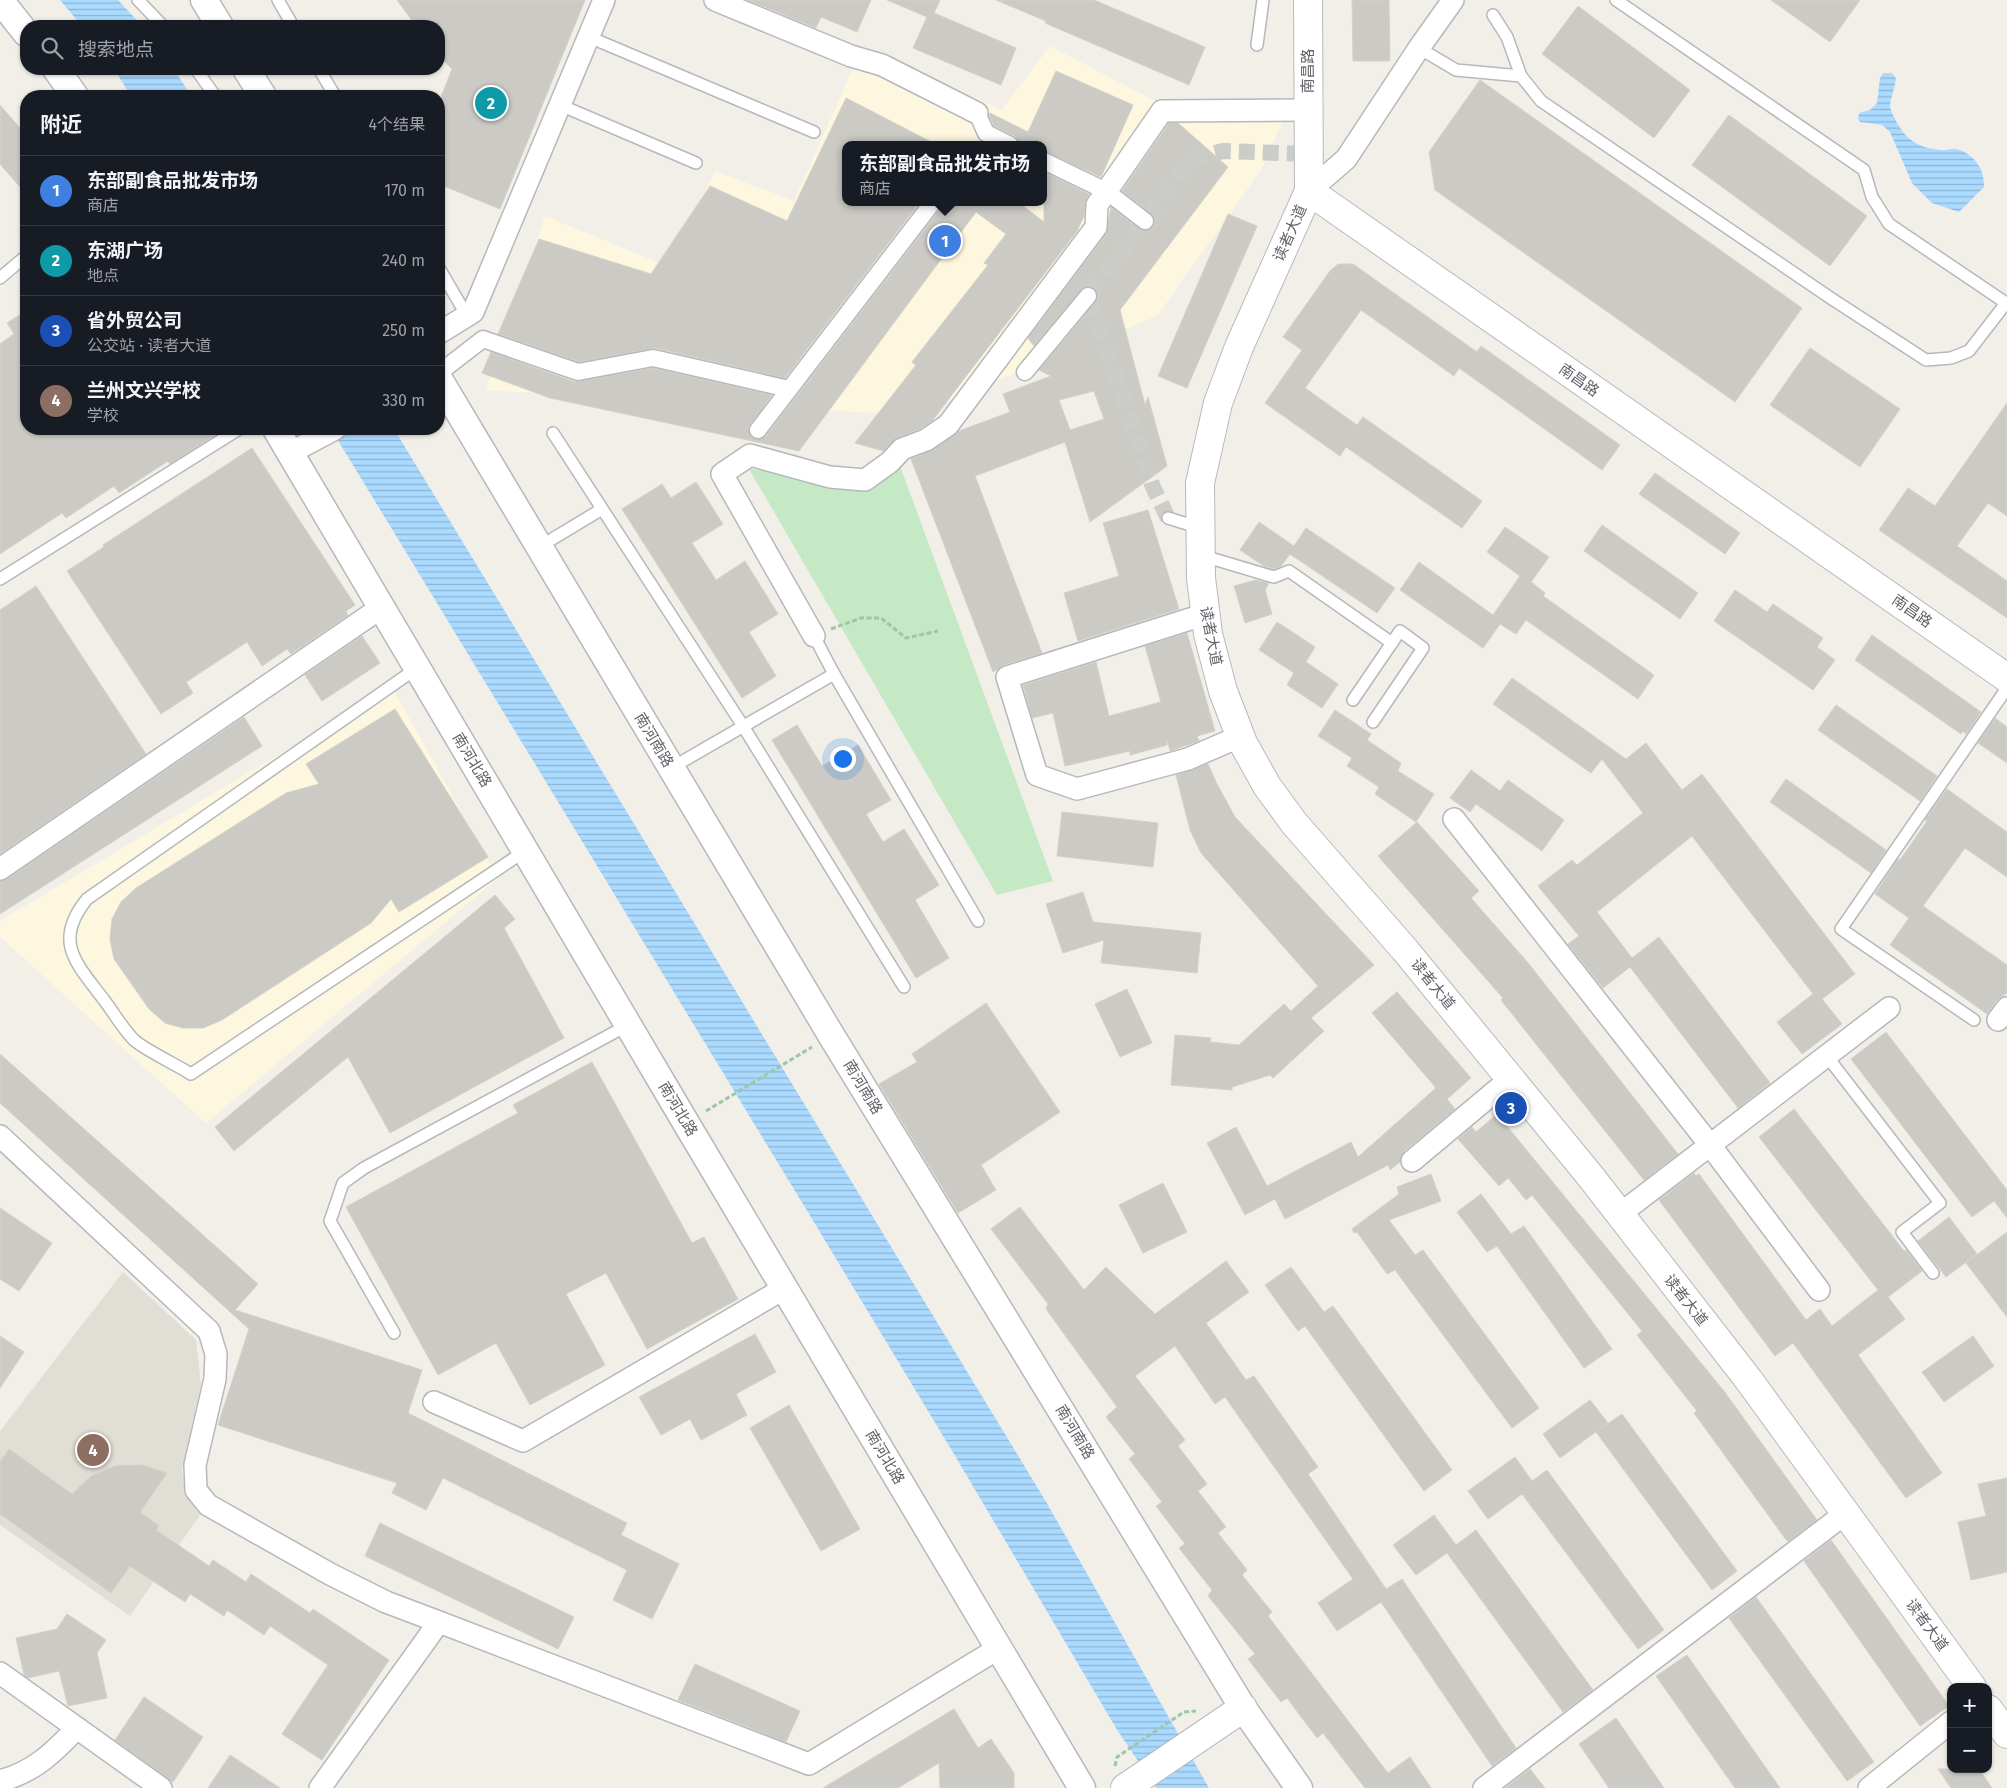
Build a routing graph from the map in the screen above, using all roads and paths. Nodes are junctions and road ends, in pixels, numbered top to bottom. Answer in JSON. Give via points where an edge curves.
{"nodes":[{"id":1,"x":0,"y":0,"type":"edge"},
{"id":2,"x":138,"y":0,"type":"edge"},
{"id":3,"x":204,"y":0,"type":"edge"},
{"id":4,"x":278,"y":0,"type":"edge"},
{"id":5,"x":604,"y":0,"type":"edge"},
{"id":6,"x":715,"y":0,"type":"edge"},
{"id":7,"x":1263,"y":0,"type":"edge"},
{"id":8,"x":1308,"y":0,"type":"edge"},
{"id":9,"x":1453,"y":0,"type":"edge"},
{"id":10,"x":1616,"y":0,"type":"edge"},
{"id":11,"x":1493,"y":15,"type":"dead end"},
{"id":12,"x":157,"y":20,"type":"edge"},
{"id":13,"x":216,"y":20,"type":"edge"},
{"id":14,"x":290,"y":20,"type":"edge"},
{"id":15,"x":20,"y":25,"type":"edge"},
{"id":16,"x":589,"y":37,"type":"junction"},
{"id":17,"x":1257,"y":45,"type":"dead end"},
{"id":18,"x":1419,"y":48,"type":"junction"},
{"id":19,"x":60,"y":75,"type":"edge"},
{"id":20,"x":200,"y":75,"type":"edge"},
{"id":21,"x":250,"y":75,"type":"edge"},
{"id":22,"x":323,"y":75,"type":"edge"},
{"id":23,"x":1521,"y":76,"type":"junction"},
{"id":24,"x":71,"y":90,"type":"edge"},
{"id":25,"x":211,"y":90,"type":"edge"},
{"id":26,"x":259,"y":90,"type":"edge"},
{"id":27,"x":332,"y":90,"type":"edge"},
{"id":28,"x":560,"y":105,"type":"junction"},
{"id":29,"x":1308,"y":110,"type":"junction"},
{"id":30,"x":977,"y":113,"type":"joint"},
{"id":31,"x":814,"y":132,"type":"dead end"},
{"id":32,"x":981,"y":139,"type":"edge"},
{"id":33,"x":1047,"y":162,"type":"edge"},
{"id":34,"x":696,"y":163,"type":"dead end"},
{"id":35,"x":1106,"y":191,"type":"junction"},
{"id":36,"x":1309,"y":191,"type":"junction"},
{"id":37,"x":930,"y":206,"type":"edge"},
{"id":38,"x":1145,"y":221,"type":"dead end"},
{"id":39,"x":20,"y":261,"type":"edge"},
{"id":40,"x":0,"y":278,"type":"edge"},
{"id":41,"x":445,"y":278,"type":"edge"},
{"id":42,"x":1088,"y":296,"type":"dead end"},
{"id":43,"x":467,"y":316,"type":"junction"},
{"id":44,"x":445,"y":329,"type":"edge"},
{"id":45,"x":445,"y":368,"type":"edge"},
{"id":46,"x":1025,"y":372,"type":"dead end"},
{"id":47,"x":445,"y":389,"type":"edge"},
{"id":48,"x":789,"y":389,"type":"junction"},
{"id":49,"x":758,"y":430,"type":"dead end"},
{"id":50,"x":553,"y":433,"type":"dead end"},
{"id":51,"x":229,"y":435,"type":"edge"},
{"id":52,"x":280,"y":435,"type":"edge"},
{"id":53,"x":323,"y":435,"type":"edge"},
{"id":54,"x":290,"y":453,"type":"junction"},
{"id":55,"x":602,"y":509,"type":"junction"},
{"id":56,"x":1168,"y":518,"type":"dead end"},
{"id":57,"x":1200,"y":528,"type":"junction"},
{"id":58,"x":539,"y":547,"type":"junction"},
{"id":59,"x":1200,"y":555,"type":"junction"},
{"id":60,"x":0,"y":579,"type":"edge"},
{"id":61,"x":382,"y":607,"type":"junction"},
{"id":62,"x":1206,"y":614,"type":"junction"},
{"id":63,"x":938,"y":631,"type":"dead end"},
{"id":64,"x":814,"y":636,"type":"junction"},
{"id":65,"x":1392,"y":643,"type":"junction"},
{"id":66,"x":417,"y":668,"type":"junction"},
{"id":67,"x":834,"y":674,"type":"junction"},
{"id":68,"x":2007,"y":678,"type":"edge"},
{"id":69,"x":2007,"y":688,"type":"edge"},
{"id":70,"x":1353,"y":700,"type":"dead end"},
{"id":71,"x":1373,"y":722,"type":"dead end"},
{"id":72,"x":743,"y":726,"type":"junction"},
{"id":73,"x":1240,"y":736,"type":"junction"},
{"id":74,"x":671,"y":768,"type":"junction"},
{"id":75,"x":1454,"y":819,"type":"dead end"},
{"id":76,"x":525,"y":851,"type":"junction"},
{"id":77,"x":0,"y":869,"type":"edge"},
{"id":78,"x":978,"y":921,"type":"dead end"},
{"id":79,"x":904,"y":987,"type":"dead end"},
{"id":80,"x":1888,"y":1008,"type":"dead end"},
{"id":81,"x":1974,"y":1020,"type":"dead end"},
{"id":82,"x":628,"y":1025,"type":"junction"},
{"id":83,"x":808,"y":1049,"type":"dead end"},
{"id":84,"x":1826,"y":1054,"type":"junction"},
{"id":85,"x":1510,"y":1079,"type":"junction"},
{"id":86,"x":725,"y":1101,"type":"dead end"},
{"id":87,"x":0,"y":1136,"type":"edge"},
{"id":88,"x":1710,"y":1145,"type":"junction"},
{"id":89,"x":1412,"y":1161,"type":"dead end"},
{"id":90,"x":1620,"y":1214,"type":"junction"},
{"id":91,"x":1933,"y":1273,"type":"dead end"},
{"id":92,"x":785,"y":1288,"type":"junction"},
{"id":93,"x":1819,"y":1290,"type":"dead end"},
{"id":94,"x":394,"y":1332,"type":"dead end"},
{"id":95,"x":434,"y":1402,"type":"dead end"},
{"id":96,"x":1846,"y":1514,"type":"junction"},
{"id":97,"x":439,"y":1622,"type":"junction"},
{"id":98,"x":999,"y":1648,"type":"junction"},
{"id":99,"x":0,"y":1673,"type":"edge"},
{"id":100,"x":1969,"y":1683,"type":"edge"},
{"id":101,"x":1243,"y":1708,"type":"junction"},
{"id":102,"x":1184,"y":1712,"type":"dead end"},
{"id":103,"x":1992,"y":1713,"type":"edge"},
{"id":104,"x":1947,"y":1725,"type":"edge"},
{"id":105,"x":76,"y":1728,"type":"junction"},
{"id":106,"x":2007,"y":1734,"type":"edge"},
{"id":107,"x":1117,"y":1757,"type":"dead end"},
{"id":108,"x":0,"y":1781,"type":"edge"},
{"id":109,"x":1126,"y":1787,"type":"edge"},
{"id":110,"x":161,"y":1788,"type":"edge"},
{"id":111,"x":320,"y":1788,"type":"edge"},
{"id":112,"x":1082,"y":1788,"type":"edge"},
{"id":113,"x":1299,"y":1788,"type":"edge"},
{"id":114,"x":1484,"y":1788,"type":"edge"},
{"id":115,"x":1869,"y":1788,"type":"edge"}],
"edges":[{"from":1,"to":15,"type":"street"},
{"from":2,"to":12,"type":"lane"},
{"from":3,"to":13,"type":"street"},
{"from":4,"to":14,"type":"lane"},
{"from":5,"to":16,"type":"street"},
{"from":6,"to":30,"type":"street","via":[[851,56],[882,65]]},
{"from":7,"to":17,"type":"lane"},
{"from":8,"to":29,"type":"main road","name":"南昌路"},
{"from":9,"to":18,"type":"street"},
{"from":10,"to":23,"type":"lane","via":[[1864,170],[1872,197],[1889,224],[2006,304],[1969,351],[1952,358],[1926,360],[1541,101]]},
{"from":11,"to":23,"type":"lane","via":[[1507,38]]},
{"from":16,"to":28,"type":"street"},
{"from":16,"to":31,"type":"lane"},
{"from":18,"to":23,"type":"lane","via":[[1456,70]]},
{"from":18,"to":36,"type":"street","via":[[1346,159]]},
{"from":19,"to":24,"type":"street"},
{"from":20,"to":25,"type":"lane"},
{"from":21,"to":26,"type":"street"},
{"from":22,"to":27,"type":"lane"},
{"from":28,"to":34,"type":"lane"},
{"from":28,"to":43,"type":"street","via":[[473,312]]},
{"from":29,"to":35,"type":"street","via":[[1162,111]]},
{"from":29,"to":36,"type":"main road","name":"南昌路"},
{"from":30,"to":32,"type":"street"},
{"from":33,"to":35,"type":"street"},
{"from":35,"to":38,"type":"street"},
{"from":35,"to":64,"type":"street","via":[[1097,205],[1096,227],[948,425],[926,440],[902,449],[865,480],[830,477],[750,456],[722,474]]},
{"from":36,"to":57,"type":"main road","name":"读者大道","via":[[1218,403],[1200,483]]},
{"from":36,"to":68,"type":"main road","name":"南昌路"},
{"from":37,"to":48,"type":"street"},
{"from":39,"to":40,"type":"lane"},
{"from":41,"to":43,"type":"lane"},
{"from":42,"to":46,"type":"street"},
{"from":43,"to":44,"type":"street"},
{"from":45,"to":48,"type":"street","via":[[483,339],[578,372],[653,358]]},
{"from":47,"to":58,"type":"street","name":"南河南路"},
{"from":48,"to":49,"type":"street"},
{"from":50,"to":55,"type":"lane"},
{"from":51,"to":60,"type":"lane"},
{"from":52,"to":54,"type":"street","name":"南河北路"},
{"from":53,"to":54,"type":"street"},
{"from":54,"to":61,"type":"street","name":"南河北路"},
{"from":55,"to":58,"type":"lane"},
{"from":55,"to":72,"type":"lane"},
{"from":56,"to":57,"type":"lane"},
{"from":57,"to":59,"type":"main road","name":"读者大道"},
{"from":58,"to":74,"type":"street","name":"南河南路"},
{"from":59,"to":62,"type":"main road","name":"读者大道"},
{"from":59,"to":65,"type":"lane","via":[[1274,577],[1289,571]]},
{"from":61,"to":66,"type":"street","name":"南河北路"},
{"from":61,"to":77,"type":"street"},
{"from":62,"to":73,"type":"main road","name":"读者大道","via":[[1223,691]]},
{"from":62,"to":73,"type":"street","via":[[1007,677],[1037,775],[1077,789],[1188,759]]},
{"from":63,"to":64,"type":"path","via":[[906,638],[881,618],[860,618]]},
{"from":64,"to":67,"type":"lane"},
{"from":65,"to":70,"type":"lane"},
{"from":65,"to":71,"type":"lane","via":[[1400,631],[1423,648]]},
{"from":66,"to":76,"type":"street","name":"南河北路"},
{"from":66,"to":76,"type":"lane","via":[[87,899],[76,912],[71,928],[70,946],[75,962],[135,1041],[191,1074]]},
{"from":67,"to":72,"type":"lane"},
{"from":67,"to":78,"type":"lane"},
{"from":69,"to":81,"type":"lane","via":[[1841,929]]},
{"from":72,"to":74,"type":"lane"},
{"from":72,"to":79,"type":"lane"},
{"from":73,"to":85,"type":"main road","name":"读者大道","via":[[1267,786],[1294,823],[1405,950]]},
{"from":74,"to":101,"type":"street","name":"南河南路"},
{"from":75,"to":88,"type":"street"},
{"from":76,"to":82,"type":"street","name":"南河北路"},
{"from":80,"to":84,"type":"street"},
{"from":82,"to":92,"type":"street","name":"南河北路"},
{"from":82,"to":94,"type":"lane","via":[[364,1168],[343,1183],[330,1221]]},
{"from":83,"to":86,"type":"path"},
{"from":84,"to":88,"type":"street"},
{"from":84,"to":91,"type":"lane","via":[[1940,1203],[1902,1232]]},
{"from":85,"to":89,"type":"street"},
{"from":85,"to":90,"type":"main road","name":"读者大道"},
{"from":87,"to":97,"type":"street","via":[[208,1331],[216,1354],[216,1378],[195,1465],[196,1490],[208,1505],[330,1574],[386,1602]]},
{"from":88,"to":90,"type":"street"},
{"from":88,"to":93,"type":"street"},
{"from":90,"to":96,"type":"main road","name":"读者大道","via":[[1748,1379]]},
{"from":92,"to":95,"type":"street","via":[[522,1441]]},
{"from":92,"to":98,"type":"street","name":"南河北路"},
{"from":96,"to":100,"type":"main road","name":"读者大道"},
{"from":96,"to":114,"type":"street"},
{"from":97,"to":98,"type":"street","via":[[809,1764]]},
{"from":97,"to":111,"type":"street"},
{"from":98,"to":112,"type":"street","name":"南河北路"},
{"from":99,"to":105,"type":"street"},
{"from":101,"to":109,"type":"main road"},
{"from":101,"to":113,"type":"street","name":"南河南路"},
{"from":102,"to":107,"type":"path"},
{"from":103,"to":106,"type":"main road"},
{"from":104,"to":115,"type":"street"},
{"from":105,"to":108,"type":"street","via":[[49,1757],[14,1778]]},
{"from":105,"to":110,"type":"street"}]}
